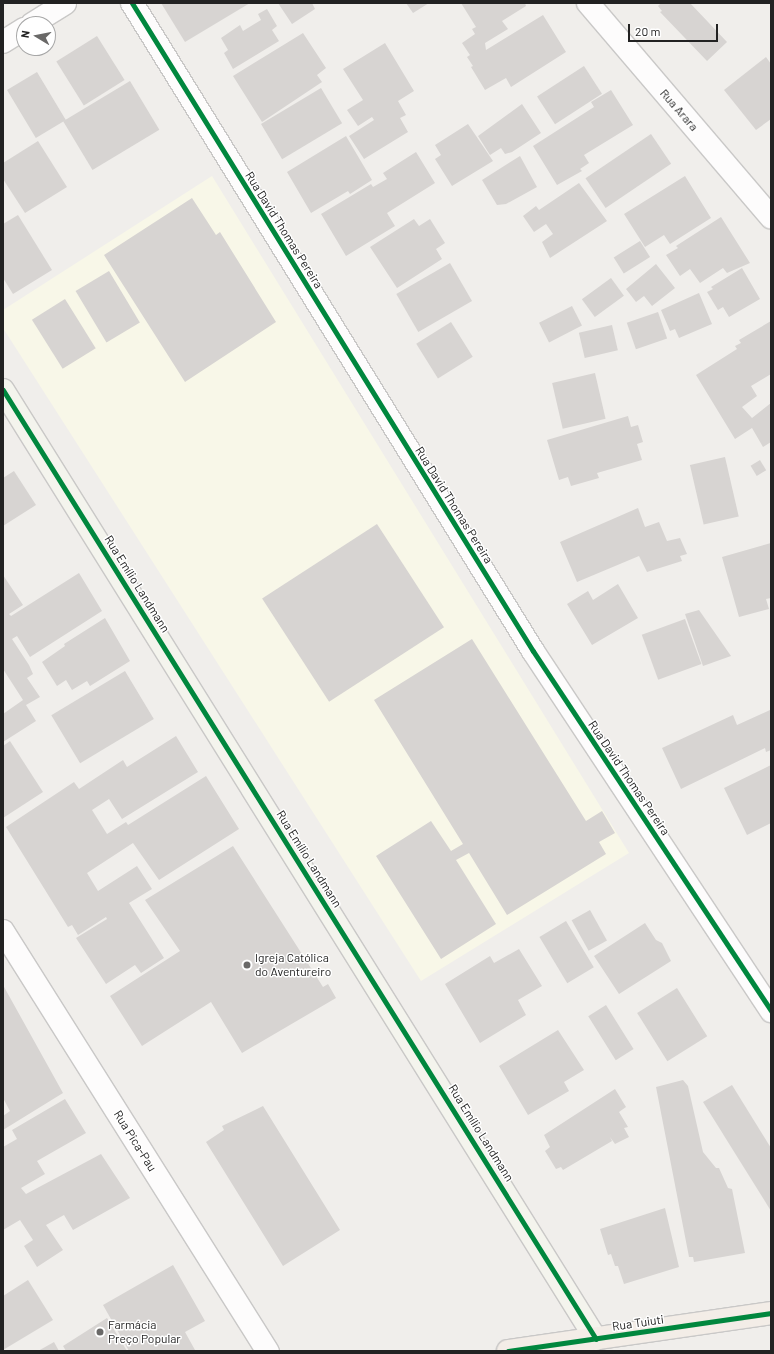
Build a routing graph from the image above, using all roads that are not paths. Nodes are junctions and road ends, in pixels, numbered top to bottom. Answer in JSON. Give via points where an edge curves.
{"nodes":[{"id":1,"x":65,"y":3,"type":"edge"},
{"id":2,"x":132,"y":3,"type":"edge"},
{"id":3,"x":588,"y":3,"type":"edge"},
{"id":4,"x":45,"y":16,"type":"edge"},
{"id":5,"x":16,"y":34,"type":"edge"},
{"id":6,"x":3,"y":42,"type":"edge"},
{"id":7,"x":771,"y":217,"type":"edge"},
{"id":8,"x":3,"y":390,"type":"edge"},
{"id":9,"x":3,"y":931,"type":"edge"},
{"id":10,"x":771,"y":1011,"type":"edge"},
{"id":11,"x":771,"y":1314,"type":"edge"},
{"id":12,"x":596,"y":1339,"type":"junction"},
{"id":13,"x":268,"y":1351,"type":"edge"},
{"id":14,"x":508,"y":1351,"type":"edge"}],
"edges":[{"from":1,"to":4,"type":"street"},
{"from":2,"to":10,"type":"street","name":"Rua David Thomas Pereira","via":[[533,651]]},
{"from":3,"to":7,"type":"street","name":"Rua Arara"},
{"from":5,"to":6,"type":"street"},
{"from":8,"to":12,"type":"street","name":"Rua Emílio Landmann"},
{"from":9,"to":13,"type":"street","name":"Rua Pica-Pau"},
{"from":11,"to":12,"type":"main road","name":"Rua Tuiuti"},
{"from":12,"to":14,"type":"main road","name":"Rua Tuiuti"}]}
